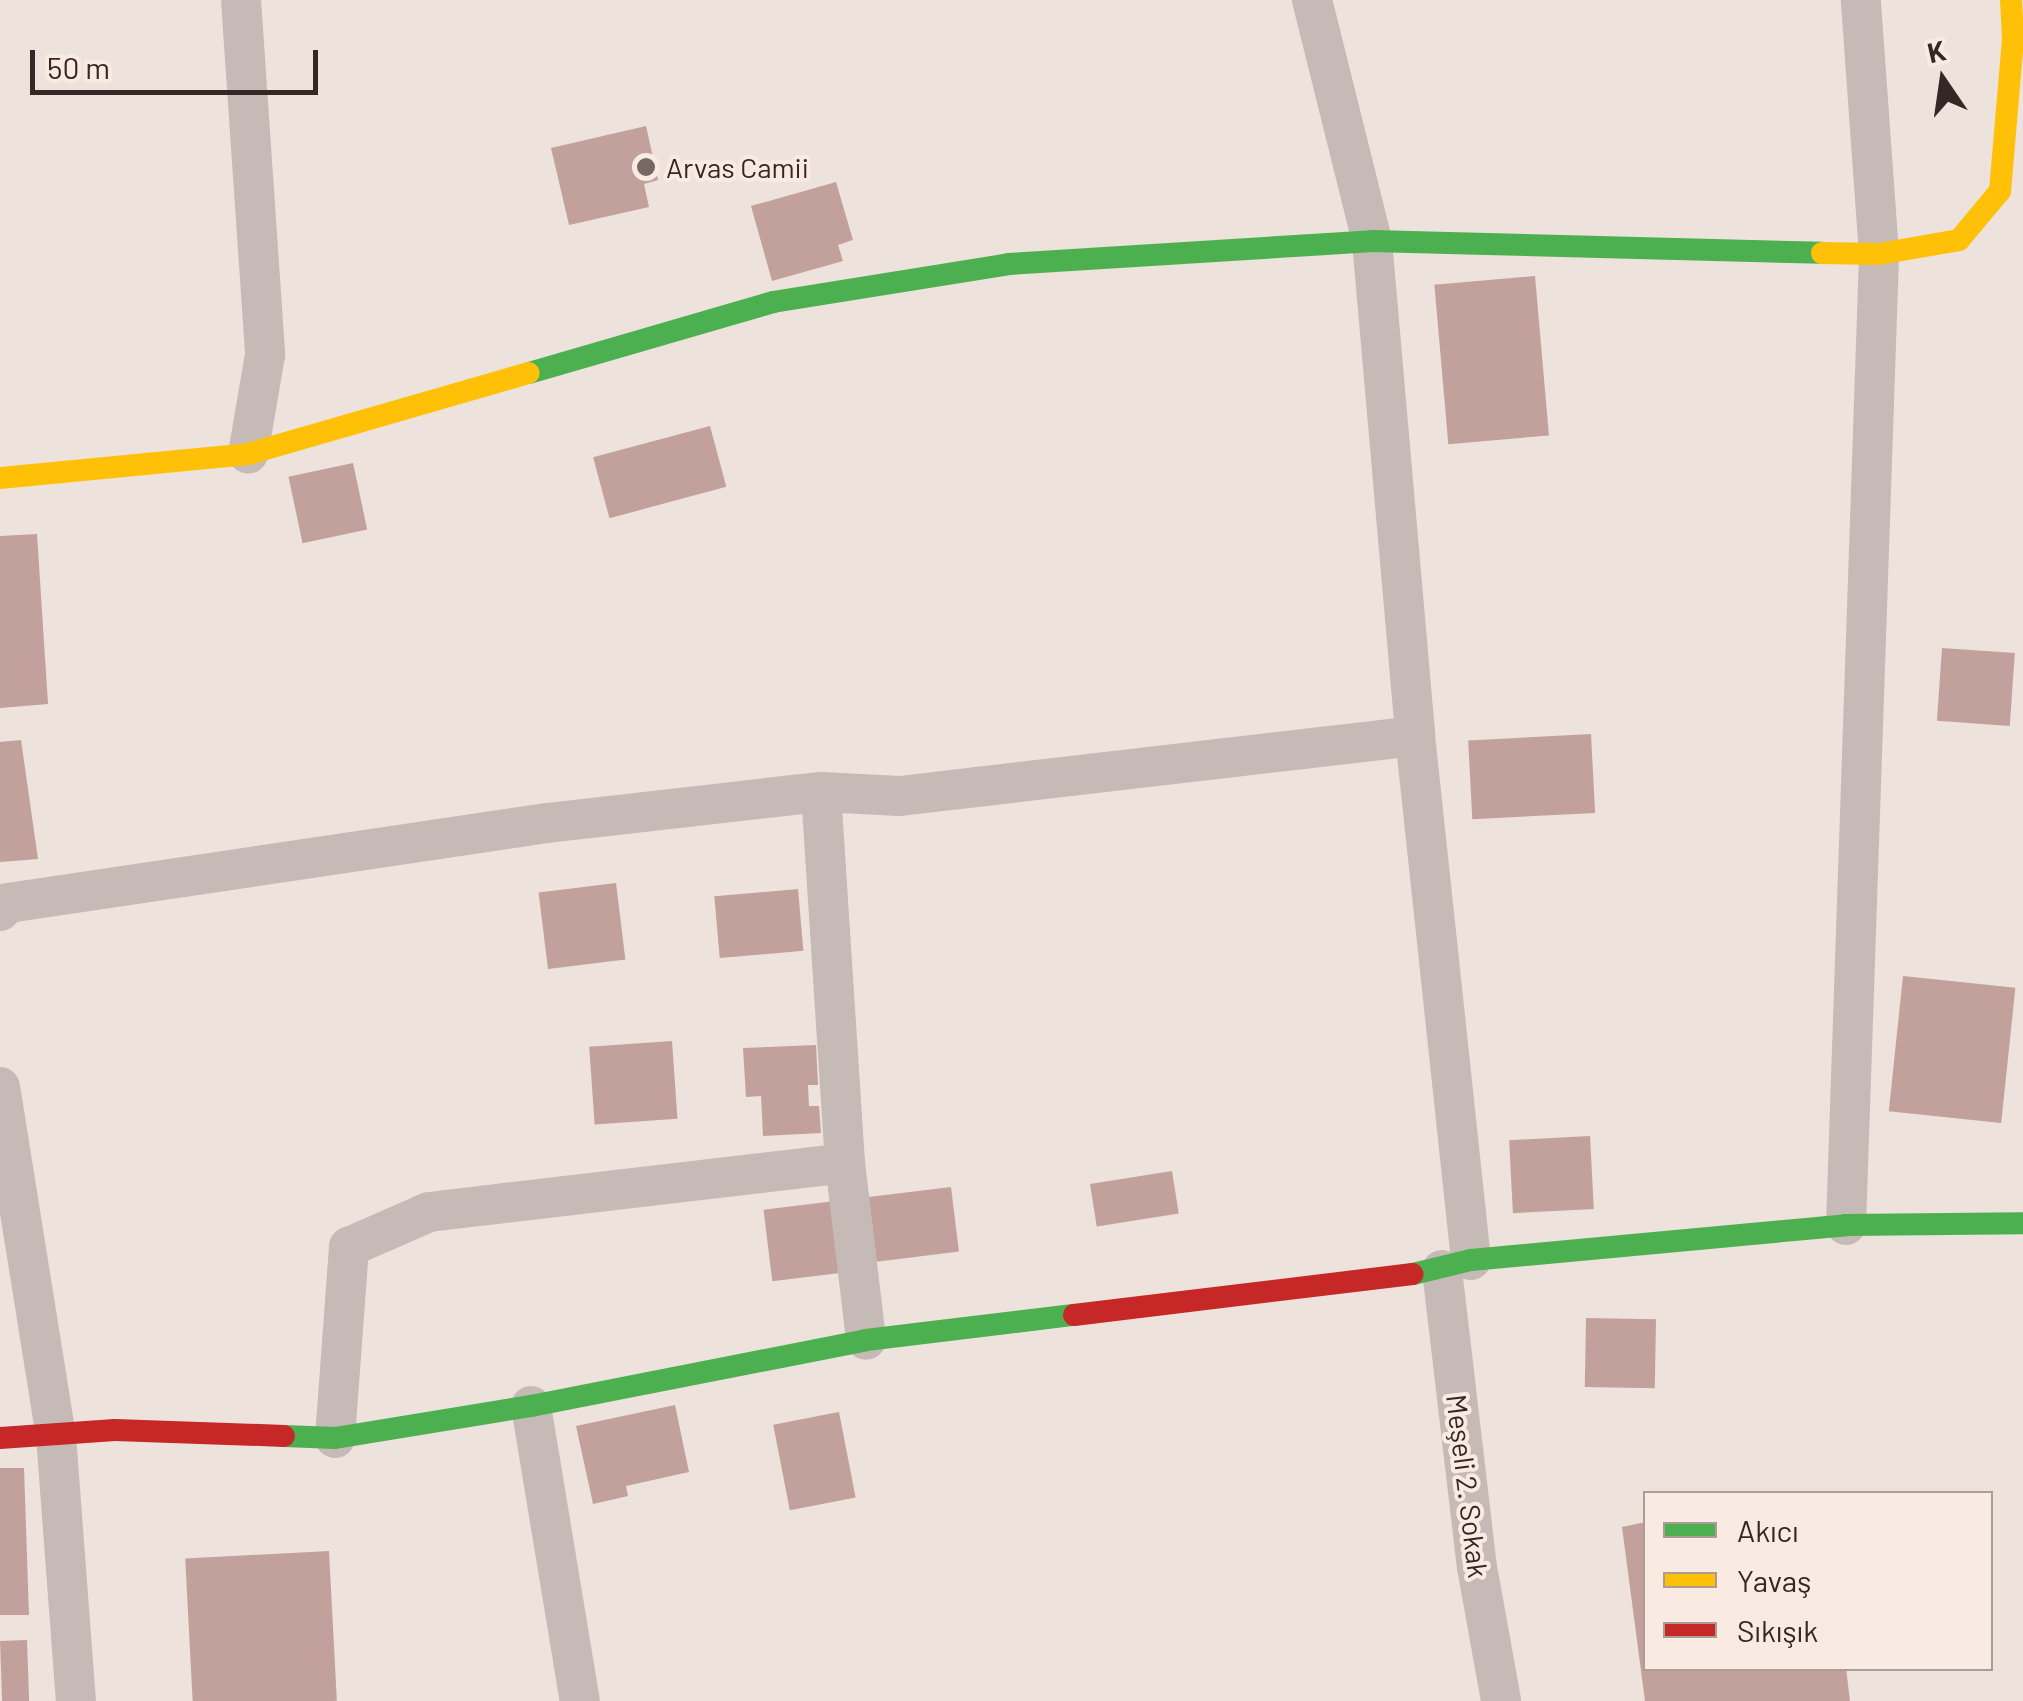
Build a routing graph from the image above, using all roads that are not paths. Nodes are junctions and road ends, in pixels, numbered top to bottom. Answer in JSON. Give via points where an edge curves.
{"nodes":[{"id":1,"x":241,"y":0,"type":"edge"},
{"id":2,"x":1312,"y":0,"type":"edge"},
{"id":3,"x":1861,"y":0,"type":"edge"},
{"id":4,"x":2016,"y":25,"type":"edge"},
{"id":5,"x":1372,"y":241,"type":"junction"},
{"id":6,"x":1879,"y":254,"type":"junction"},
{"id":7,"x":248,"y":454,"type":"junction"},
{"id":8,"x":0,"y":478,"type":"edge"},
{"id":9,"x":1415,"y":736,"type":"junction"},
{"id":10,"x":821,"y":792,"type":"junction"},
{"id":11,"x":0,"y":911,"type":"edge"},
{"id":12,"x":0,"y":1088,"type":"edge"},
{"id":13,"x":846,"y":1163,"type":"junction"},
{"id":14,"x":2023,"y":1223,"type":"edge"},
{"id":15,"x":1846,"y":1226,"type":"junction"},
{"id":16,"x":1457,"y":1265,"type":"junction"},
{"id":17,"x":866,"y":1340,"type":"junction"},
{"id":18,"x":531,"y":1406,"type":"junction"},
{"id":19,"x":56,"y":1436,"type":"junction"},
{"id":20,"x":0,"y":1438,"type":"edge"},
{"id":21,"x":336,"y":1438,"type":"junction"},
{"id":22,"x":76,"y":1701,"type":"edge"},
{"id":23,"x":580,"y":1701,"type":"edge"},
{"id":24,"x":1501,"y":1701,"type":"edge"}],
"edges":[{"from":1,"to":7,"type":"street","via":[[265,355]]},
{"from":2,"to":5,"type":"street","name":"Meşeli 2. Sokak"},
{"from":3,"to":6,"type":"street"},
{"from":4,"to":6,"type":"street","via":[[2000,191],[1959,240]]},
{"from":5,"to":6,"type":"street"},
{"from":5,"to":7,"type":"street","via":[[1009,264],[773,302]]},
{"from":5,"to":9,"type":"street","name":"Meşeli 2. Sokak"},
{"from":6,"to":15,"type":"street"},
{"from":7,"to":8,"type":"street"},
{"from":9,"to":10,"type":"street","via":[[900,796]]},
{"from":9,"to":16,"type":"street","name":"Meşeli 2. Sokak"},
{"from":10,"to":11,"type":"street","via":[[508,829],[8,903]]},
{"from":10,"to":13,"type":"street"},
{"from":12,"to":19,"type":"street"},
{"from":13,"to":17,"type":"street"},
{"from":13,"to":21,"type":"street","via":[[429,1212],[349,1247]]},
{"from":14,"to":15,"type":"street"},
{"from":15,"to":16,"type":"street"},
{"from":16,"to":17,"type":"street"},
{"from":16,"to":24,"type":"street","name":"Meşeli 2. Sokak","via":[[1477,1567]]},
{"from":17,"to":18,"type":"street"},
{"from":18,"to":21,"type":"street"},
{"from":18,"to":23,"type":"street"},
{"from":19,"to":20,"type":"street"},
{"from":19,"to":21,"type":"street","via":[[115,1430]]},
{"from":19,"to":22,"type":"street"}]}
